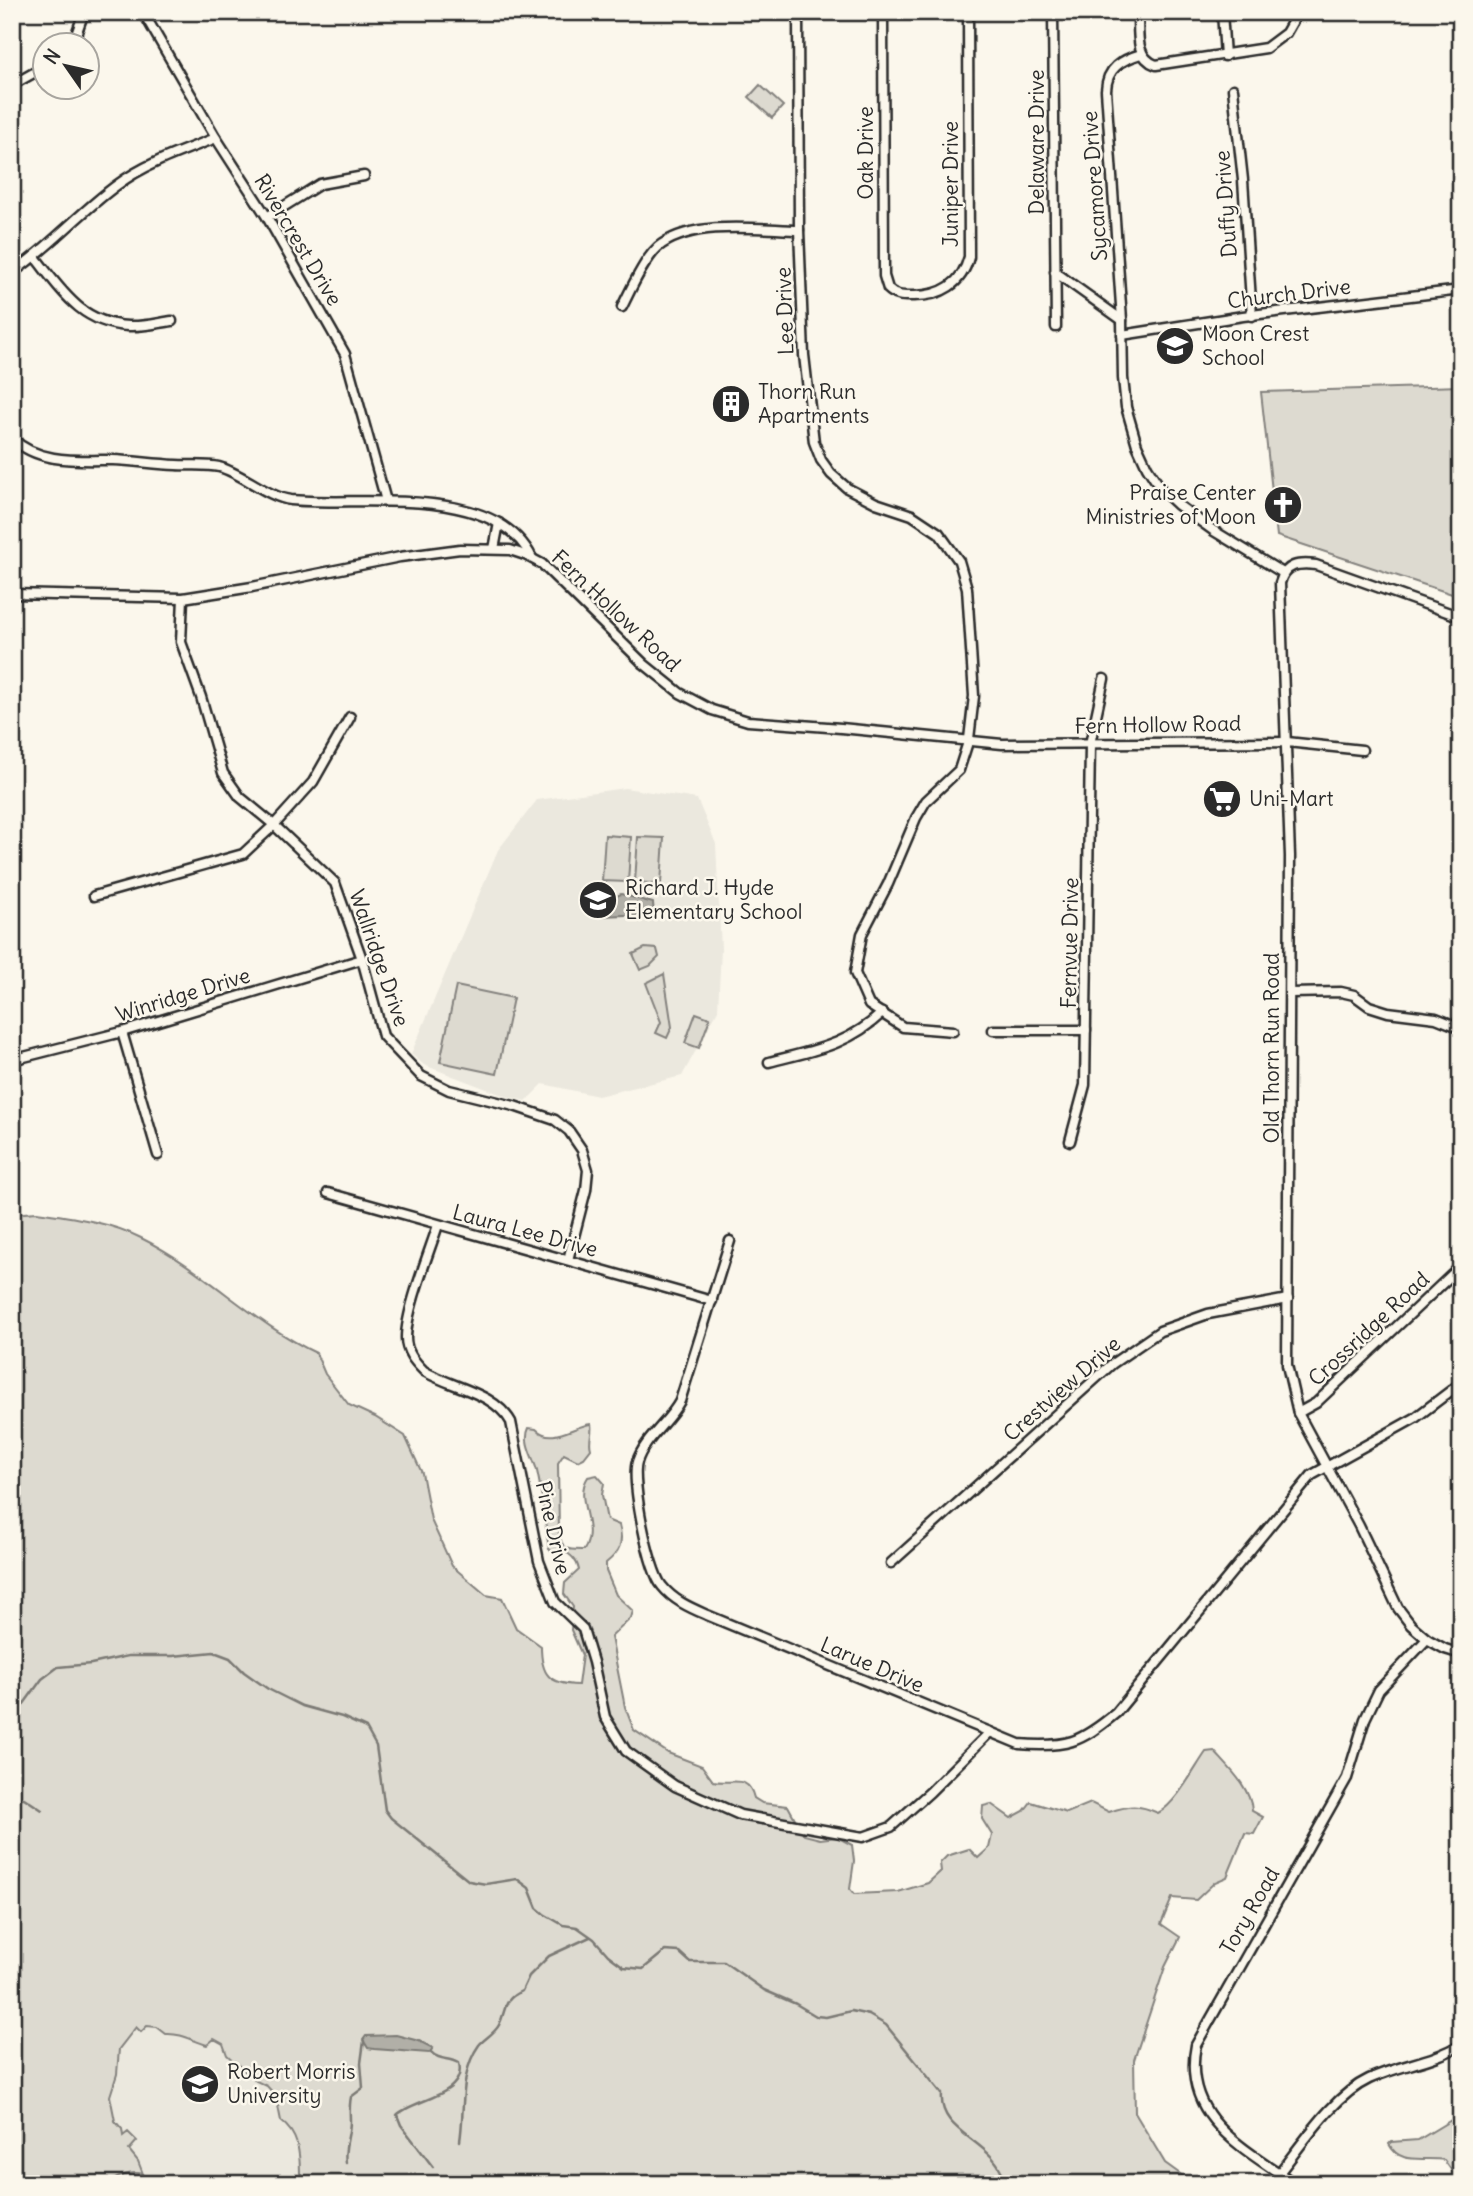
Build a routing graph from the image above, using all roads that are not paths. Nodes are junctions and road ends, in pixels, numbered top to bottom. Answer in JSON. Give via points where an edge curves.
{"nodes":[{"id":1,"x":84,"y":12,"type":"edge"},
{"id":2,"x":143,"y":12,"type":"edge"},
{"id":3,"x":799,"y":12,"type":"edge"},
{"id":4,"x":883,"y":12,"type":"edge"},
{"id":5,"x":968,"y":12,"type":"edge"},
{"id":6,"x":1053,"y":12,"type":"edge"},
{"id":7,"x":1138,"y":12,"type":"edge"},
{"id":8,"x":1222,"y":12,"type":"edge"},
{"id":9,"x":1298,"y":12,"type":"edge"},
{"id":10,"x":77,"y":32,"type":"edge"},
{"id":11,"x":1141,"y":54,"type":"junction"},
{"id":12,"x":1225,"y":55,"type":"junction"},
{"id":13,"x":32,"y":74,"type":"edge"},
{"id":14,"x":12,"y":85,"type":"edge"},
{"id":15,"x":1233,"y":89,"type":"dead end"},
{"id":16,"x":216,"y":138,"type":"junction"},
{"id":17,"x":364,"y":177,"type":"dead end"},
{"id":18,"x":267,"y":218,"type":"junction"},
{"id":19,"x":799,"y":230,"type":"junction"},
{"id":20,"x":35,"y":257,"type":"junction"},
{"id":21,"x":1055,"y":272,"type":"junction"},
{"id":22,"x":12,"y":273,"type":"edge"},
{"id":23,"x":1461,"y":290,"type":"edge"},
{"id":24,"x":891,"y":293,"type":"joint"},
{"id":25,"x":622,"y":307,"type":"dead end"},
{"id":26,"x":1252,"y":316,"type":"junction"},
{"id":27,"x":1122,"y":320,"type":"junction"},
{"id":28,"x":172,"y":321,"type":"dead end"},
{"id":29,"x":1056,"y":327,"type":"dead end"},
{"id":30,"x":1122,"y":335,"type":"junction"},
{"id":31,"x":12,"y":438,"type":"edge"},
{"id":32,"x":386,"y":501,"type":"junction"},
{"id":33,"x":499,"y":523,"type":"junction"},
{"id":34,"x":494,"y":548,"type":"junction"},
{"id":35,"x":532,"y":558,"type":"junction"},
{"id":36,"x":1283,"y":573,"type":"junction"},
{"id":37,"x":12,"y":594,"type":"edge"},
{"id":38,"x":183,"y":598,"type":"junction"},
{"id":39,"x":1461,"y":617,"type":"edge"},
{"id":40,"x":1104,"y":679,"type":"dead end"},
{"id":41,"x":350,"y":717,"type":"dead end"},
{"id":42,"x":969,"y":739,"type":"junction"},
{"id":43,"x":1287,"y":741,"type":"junction"},
{"id":44,"x":1090,"y":744,"type":"junction"},
{"id":45,"x":1362,"y":750,"type":"dead end"},
{"id":46,"x":274,"y":825,"type":"junction"},
{"id":47,"x":94,"y":896,"type":"dead end"},
{"id":48,"x":362,"y":959,"type":"junction"},
{"id":49,"x":1290,"y":993,"type":"junction"},
{"id":50,"x":882,"y":1013,"type":"junction"},
{"id":51,"x":1461,"y":1028,"type":"edge"},
{"id":52,"x":993,"y":1030,"type":"dead end"},
{"id":53,"x":1086,"y":1030,"type":"junction"},
{"id":54,"x":953,"y":1031,"type":"dead end"},
{"id":55,"x":122,"y":1032,"type":"junction"},
{"id":56,"x":12,"y":1060,"type":"edge"},
{"id":57,"x":769,"y":1062,"type":"dead end"},
{"id":58,"x":1070,"y":1141,"type":"dead end"},
{"id":59,"x":158,"y":1156,"type":"dead end"},
{"id":60,"x":328,"y":1193,"type":"dead end"},
{"id":61,"x":438,"y":1225,"type":"junction"},
{"id":62,"x":730,"y":1241,"type":"dead end"},
{"id":63,"x":568,"y":1260,"type":"junction"},
{"id":64,"x":1461,"y":1266,"type":"edge"},
{"id":65,"x":1288,"y":1299,"type":"junction"},
{"id":66,"x":712,"y":1301,"type":"junction"},
{"id":67,"x":1461,"y":1383,"type":"edge"},
{"id":68,"x":1298,"y":1413,"type":"junction"},
{"id":69,"x":1327,"y":1466,"type":"junction"},
{"id":70,"x":891,"y":1563,"type":"dead end"},
{"id":71,"x":1427,"y":1639,"type":"junction"},
{"id":72,"x":1461,"y":1654,"type":"edge"},
{"id":73,"x":990,"y":1732,"type":"junction"},
{"id":74,"x":1461,"y":2045,"type":"edge"},
{"id":75,"x":1279,"y":2173,"type":"junction"},
{"id":76,"x":1295,"y":2184,"type":"edge"}],
"edges":[{"from":1,"to":10,"type":"street"},
{"from":2,"to":16,"type":"street","name":"Rivercrest Drive"},
{"from":3,"to":19,"type":"street","name":"Lee Drive"},
{"from":4,"to":24,"type":"street","name":"Oak Drive","via":[[884,276]]},
{"from":5,"to":24,"type":"street","name":"Juniper Drive","via":[[969,257],[959,278],[941,292]]},
{"from":6,"to":21,"type":"street","name":"Delaware Drive"},
{"from":7,"to":11,"type":"street"},
{"from":8,"to":12,"type":"street"},
{"from":9,"to":12,"type":"street","via":[[1274,44]]},
{"from":11,"to":12,"type":"street","via":[[1156,65]]},
{"from":11,"to":27,"type":"street","name":"Sycamore Drive","via":[[1117,64],[1106,83]]},
{"from":13,"to":14,"type":"street"},
{"from":15,"to":26,"type":"street","name":"Duffy Drive"},
{"from":16,"to":18,"type":"street","name":"Rivercrest Drive"},
{"from":16,"to":20,"type":"street","via":[[160,160],[118,184]]},
{"from":17,"to":18,"type":"street","via":[[320,184]]},
{"from":18,"to":32,"type":"street","name":"Rivercrest Drive","via":[[345,354]]},
{"from":19,"to":25,"type":"street","via":[[723,228],[676,237],[660,244]]},
{"from":19,"to":42,"type":"street","name":"Lee Drive","via":[[804,355],[814,442],[831,474],[847,488],[912,515],[939,533],[959,561],[967,588],[974,696]]},
{"from":20,"to":22,"type":"street"},
{"from":20,"to":28,"type":"street","via":[[75,306],[92,318],[129,326]]},
{"from":21,"to":27,"type":"street"},
{"from":21,"to":29,"type":"street","name":"Delaware Drive"},
{"from":23,"to":26,"type":"street","name":"Church Drive"},
{"from":26,"to":30,"type":"street","name":"Church Drive"},
{"from":27,"to":30,"type":"street","name":"Sycamore Drive"},
{"from":30,"to":36,"type":"street","name":"Sycamore Drive","via":[[1130,421],[1147,467],[1161,489],[1196,519]]},
{"from":31,"to":32,"type":"street","via":[[38,454],[73,461],[219,467],[288,500]]},
{"from":32,"to":33,"type":"street","via":[[466,510]]},
{"from":33,"to":34,"type":"street"},
{"from":33,"to":35,"type":"street","via":[[521,541]]},
{"from":34,"to":35,"type":"street","name":"Fern Hollow Road"},
{"from":34,"to":38,"type":"street","name":"Fern Hollow Road","via":[[400,557]]},
{"from":35,"to":42,"type":"street","name":"Fern Hollow Road","via":[[644,664],[680,693],[712,710],[748,721]]},
{"from":36,"to":39,"type":"street","via":[[1296,564],[1323,566]]},
{"from":36,"to":43,"type":"street","name":"Old Thorn Run Road"},
{"from":37,"to":38,"type":"street","name":"Fern Hollow Road"},
{"from":38,"to":46,"type":"street","name":"Wallridge Drive","via":[[181,642],[223,773],[240,797]]},
{"from":40,"to":44,"type":"street","name":"Fernvue Drive"},
{"from":41,"to":46,"type":"street","via":[[313,782]]},
{"from":42,"to":44,"type":"street","name":"Fern Hollow Road","via":[[1002,744]]},
{"from":42,"to":50,"type":"street","name":"Lee Drive","via":[[959,770],[926,801],[916,818],[862,934],[855,973],[869,1005]]},
{"from":43,"to":44,"type":"street","name":"Fern Hollow Road"},
{"from":43,"to":45,"type":"street","name":"Fern Hollow Road"},
{"from":43,"to":49,"type":"street","name":"Old Thorn Run Road"},
{"from":44,"to":53,"type":"street","name":"Fernvue Drive"},
{"from":46,"to":47,"type":"street","via":[[243,855]]},
{"from":46,"to":48,"type":"street","name":"Wallridge Drive","via":[[335,883]]},
{"from":48,"to":55,"type":"street","name":"Winridge Drive"},
{"from":48,"to":63,"type":"street","name":"Wallridge Drive","via":[[383,1035],[421,1076],[449,1090],[547,1116],[576,1140],[586,1161],[587,1180]]},
{"from":49,"to":51,"type":"street","via":[[1341,992],[1388,1012],[1436,1018]]},
{"from":49,"to":65,"type":"street","name":"Old Thorn Run Road"},
{"from":50,"to":54,"type":"street","via":[[903,1027]]},
{"from":50,"to":57,"type":"street","via":[[865,1029],[837,1044]]},
{"from":52,"to":53,"type":"street"},
{"from":53,"to":58,"type":"street","name":"Fernvue Drive","via":[[1085,1085]]},
{"from":55,"to":56,"type":"street","name":"Winridge Drive"},
{"from":55,"to":59,"type":"street"},
{"from":60,"to":61,"type":"street","name":"Laura Lee Drive"},
{"from":61,"to":63,"type":"street","name":"Laura Lee Drive"},
{"from":61,"to":73,"type":"street","name":"Pine Drive","via":[[408,1326],[411,1356],[424,1371],[498,1406],[511,1422],[539,1561],[555,1602],[583,1629],[605,1717],[626,1751],[675,1786],[740,1815],[863,1837],[891,1827]]},
{"from":62,"to":66,"type":"street","name":"Larue Drive"},
{"from":63,"to":66,"type":"street","name":"Laura Lee Drive"},
{"from":64,"to":68,"type":"street","name":"Crossridge Road","via":[[1316,1403]]},
{"from":65,"to":68,"type":"street","name":"Old Thorn Run Road","via":[[1287,1365]]},
{"from":65,"to":70,"type":"street","name":"Crestview Drive","via":[[1208,1314],[1160,1331],[1112,1364]]},
{"from":66,"to":73,"type":"street","name":"Larue Drive","via":[[680,1401],[636,1464],[656,1578],[675,1598],[707,1615]]},
{"from":67,"to":69,"type":"street","name":"Larue Drive","via":[[1415,1418]]},
{"from":68,"to":69,"type":"street","name":"Old Thorn Run Road"},
{"from":69,"to":71,"type":"street","name":"Old Thorn Run Road","via":[[1398,1608]]},
{"from":69,"to":73,"type":"street","name":"Larue Drive","via":[[1312,1475],[1116,1713],[1090,1734],[1051,1746],[1019,1744]]},
{"from":71,"to":72,"type":"street","name":"Old Thorn Run Road"},
{"from":71,"to":75,"type":"street","name":"Tory Road","via":[[1379,1690],[1347,1778],[1196,2045],[1194,2078],[1205,2111]]},
{"from":74,"to":75,"type":"street","via":[[1378,2075],[1351,2090]]},
{"from":75,"to":76,"type":"street","name":"Tory Road"}]}
